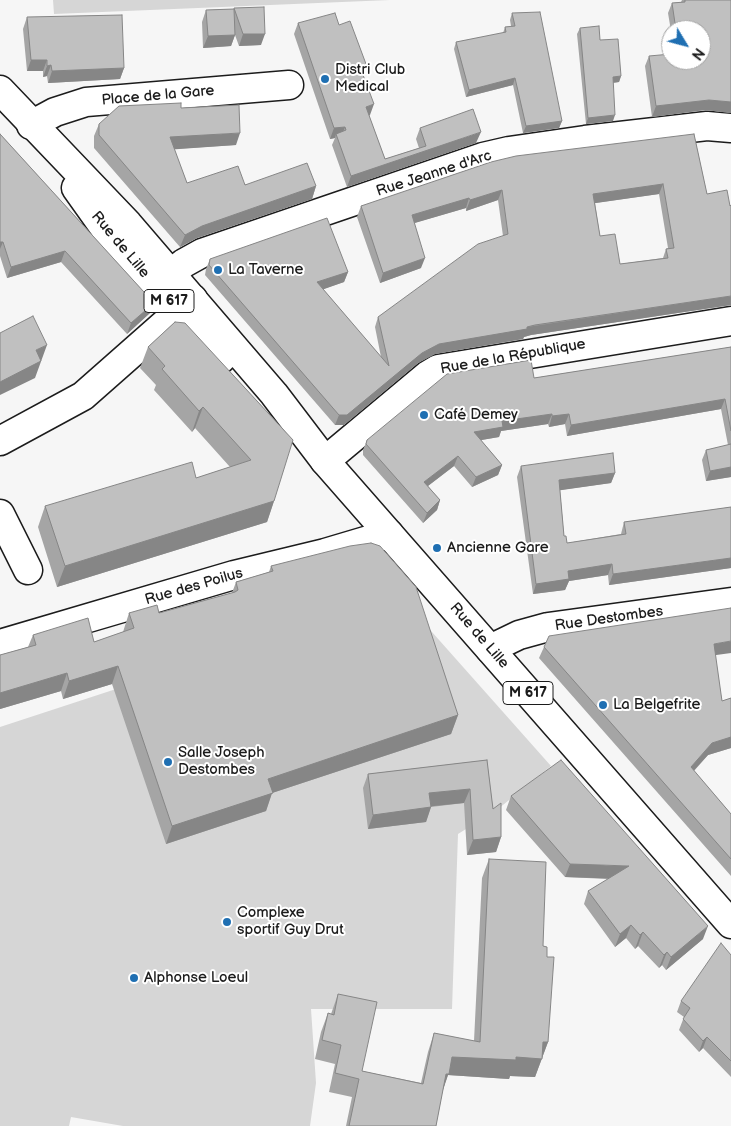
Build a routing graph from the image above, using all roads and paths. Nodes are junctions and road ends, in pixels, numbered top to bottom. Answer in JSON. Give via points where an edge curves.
{"nodes":[{"id":1,"x":289,"y":85,"type":"dead end"},
{"id":2,"x":0,"y":90,"type":"edge"},
{"id":3,"x":31,"y":125,"type":"junction"},
{"id":4,"x":731,"y":128,"type":"edge"},
{"id":5,"x":162,"y":280,"type":"junction"},
{"id":6,"x":186,"y":306,"type":"junction"},
{"id":7,"x":731,"y":321,"type":"edge"},
{"id":8,"x":0,"y":441,"type":"edge"},
{"id":9,"x":325,"y":461,"type":"junction"},
{"id":10,"x":0,"y":514,"type":"edge"},
{"id":11,"x":389,"y":534,"type":"junction"},
{"id":12,"x":28,"y":570,"type":"dead end"},
{"id":13,"x":731,"y":602,"type":"edge"},
{"id":14,"x":0,"y":644,"type":"edge"},
{"id":15,"x":490,"y":649,"type":"junction"},
{"id":16,"x":731,"y":924,"type":"edge"}],
"edges":[{"from":1,"to":3,"type":"street","name":"Place de la Gare","via":[[86,102],[55,112]]},
{"from":2,"to":3,"type":"street","name":"Rue de Lille","number":"M 617"},
{"from":3,"to":5,"type":"street","name":"Rue de Lille","number":"M 617","via":[[102,196]]},
{"from":4,"to":5,"type":"street","name":"Rue Jeanne d'Arc","via":[[707,126],[497,153],[202,253]]},
{"from":5,"to":6,"type":"street","name":"Rue de Lille","number":"M 617"},
{"from":6,"to":8,"type":"street","via":[[82,396]]},
{"from":6,"to":9,"type":"street","name":"Rue de Lille","number":"M 617","via":[[274,394]]},
{"from":7,"to":9,"type":"street","name":"Rue de la République","via":[[438,369]]},
{"from":9,"to":11,"type":"street","name":"Rue de Lille","number":"M 617"},
{"from":10,"to":12,"type":"street"},
{"from":11,"to":14,"type":"street","name":"Rue des Poilus","via":[[325,554],[234,575]]},
{"from":11,"to":15,"type":"street","name":"Rue de Lille","number":"M 617"},
{"from":13,"to":15,"type":"street","name":"Rue Destombes","via":[[548,627],[519,635]]},
{"from":15,"to":16,"type":"street","name":"Rue de Lille","number":"M 617"}]}
